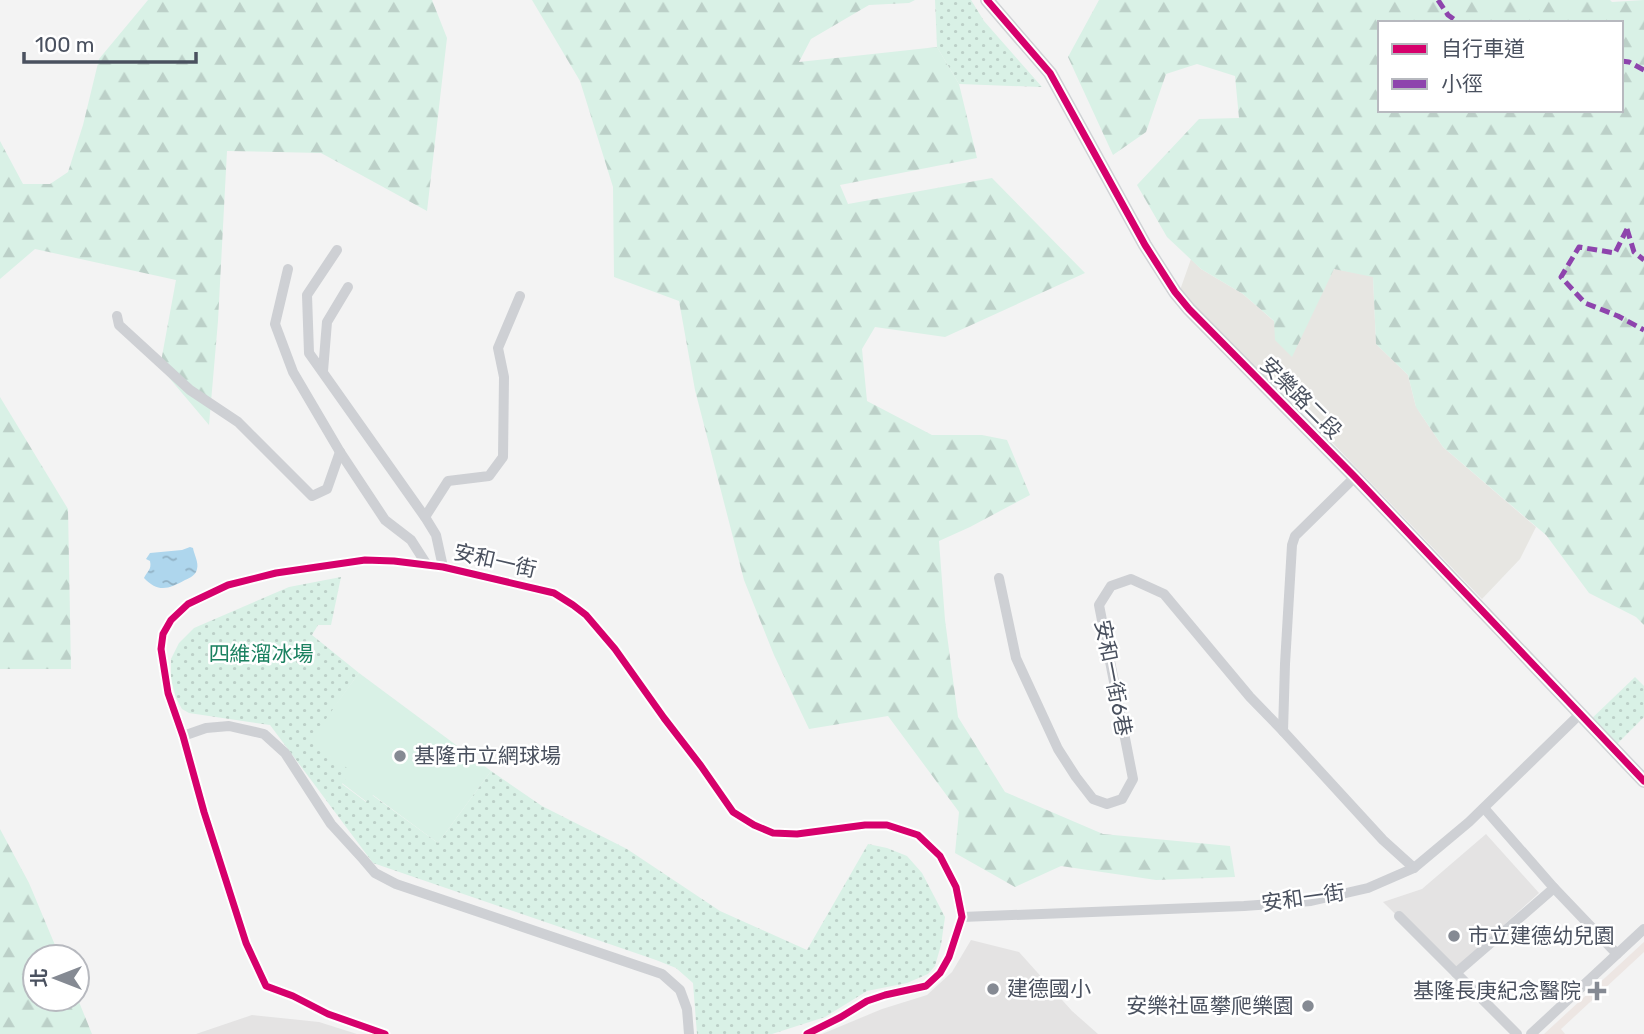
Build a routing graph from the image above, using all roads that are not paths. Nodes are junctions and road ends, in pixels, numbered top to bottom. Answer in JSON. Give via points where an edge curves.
{"nodes":[{"id":1,"x":988,"y":0,"type":"edge"},
{"id":2,"x":337,"y":250,"type":"dead end"},
{"id":3,"x":288,"y":269,"type":"dead end"},
{"id":4,"x":348,"y":287,"type":"dead end"},
{"id":5,"x":520,"y":296,"type":"dead end"},
{"id":6,"x":117,"y":316,"type":"dead end"},
{"id":7,"x":323,"y":371,"type":"junction"},
{"id":8,"x":340,"y":452,"type":"junction"},
{"id":9,"x":1355,"y":477,"type":"junction"},
{"id":10,"x":425,"y":517,"type":"junction"},
{"id":11,"x":426,"y":565,"type":"junction"},
{"id":12,"x":443,"y":567,"type":"junction"},
{"id":13,"x":999,"y":578,"type":"dead end"},
{"id":14,"x":1580,"y":714,"type":"junction"},
{"id":15,"x":1283,"y":731,"type":"junction"},
{"id":16,"x":183,"y":736,"type":"junction"},
{"id":17,"x":1644,"y":781,"type":"edge"},
{"id":18,"x":1484,"y":808,"type":"junction"},
{"id":19,"x":1414,"y":868,"type":"junction"},
{"id":20,"x":1554,"y":888,"type":"junction"},
{"id":21,"x":962,"y":916,"type":"junction"},
{"id":22,"x":1399,"y":916,"type":"dead end"},
{"id":23,"x":1644,"y":929,"type":"edge"},
{"id":24,"x":1617,"y":954,"type":"junction"},
{"id":25,"x":1455,"y":973,"type":"junction"},
{"id":26,"x":385,"y":1034,"type":"edge"},
{"id":27,"x":689,"y":1034,"type":"edge"},
{"id":28,"x":807,"y":1034,"type":"edge"},
{"id":29,"x":1517,"y":1034,"type":"edge"},
{"id":30,"x":1531,"y":1034,"type":"edge"}],
"edges":[{"from":1,"to":9,"type":"street","name":"安樂路二段","via":[[1050,73],[1175,292]]},
{"from":2,"to":7,"type":"street","via":[[307,295],[309,353]]},
{"from":3,"to":8,"type":"street","via":[[275,324],[293,372]]},
{"from":4,"to":7,"type":"street","via":[[327,322]]},
{"from":5,"to":10,"type":"street","via":[[498,348],[504,377],[503,457],[489,476],[448,481]]},
{"from":6,"to":8,"type":"street","via":[[129,335],[190,390],[239,422],[312,496],[327,489]]},
{"from":7,"to":10,"type":"street"},
{"from":8,"to":11,"type":"street","via":[[385,520],[411,540]]},
{"from":9,"to":14,"type":"street","name":"安樂路二段"},
{"from":9,"to":15,"type":"street","via":[[1292,545]]},
{"from":10,"to":12,"type":"street","via":[[436,535]]},
{"from":11,"to":12,"type":"street","name":"安和一街"},
{"from":11,"to":16,"type":"street","name":"安和一街","via":[[365,560],[276,573],[228,585],[188,604],[172,620],[161,649],[168,693]]},
{"from":12,"to":21,"type":"street","name":"安和一街","via":[[554,593],[586,615],[733,812],[754,825],[773,833],[797,834],[887,825],[918,835],[940,856],[956,887]]},
{"from":13,"to":15,"type":"street","name":"安和一街6巷","via":[[1016,658],[1058,749],[1093,799],[1107,804],[1122,799],[1133,779],[1099,605],[1111,586],[1131,579],[1164,594]]},
{"from":14,"to":17,"type":"street","name":"安樂路二段"},
{"from":14,"to":18,"type":"street","name":"安和一街"},
{"from":15,"to":19,"type":"street","name":"安和一街6巷"},
{"from":16,"to":26,"type":"street","name":"安和一街","via":[[246,943],[267,986]]},
{"from":16,"to":27,"type":"street","via":[[229,726],[264,734],[285,753],[331,824],[376,873],[396,884],[662,974],[680,989]]},
{"from":18,"to":19,"type":"street","name":"安和一街"},
{"from":18,"to":20,"type":"street"},
{"from":19,"to":21,"type":"street","name":"安和一街","via":[[1368,888],[1311,901]]},
{"from":20,"to":24,"type":"street"},
{"from":20,"to":25,"type":"street"},
{"from":21,"to":28,"type":"street","via":[[949,957],[926,986],[867,1002]]},
{"from":22,"to":25,"type":"street"},
{"from":23,"to":24,"type":"street"},
{"from":24,"to":30,"type":"street"},
{"from":25,"to":29,"type":"street"}]}
